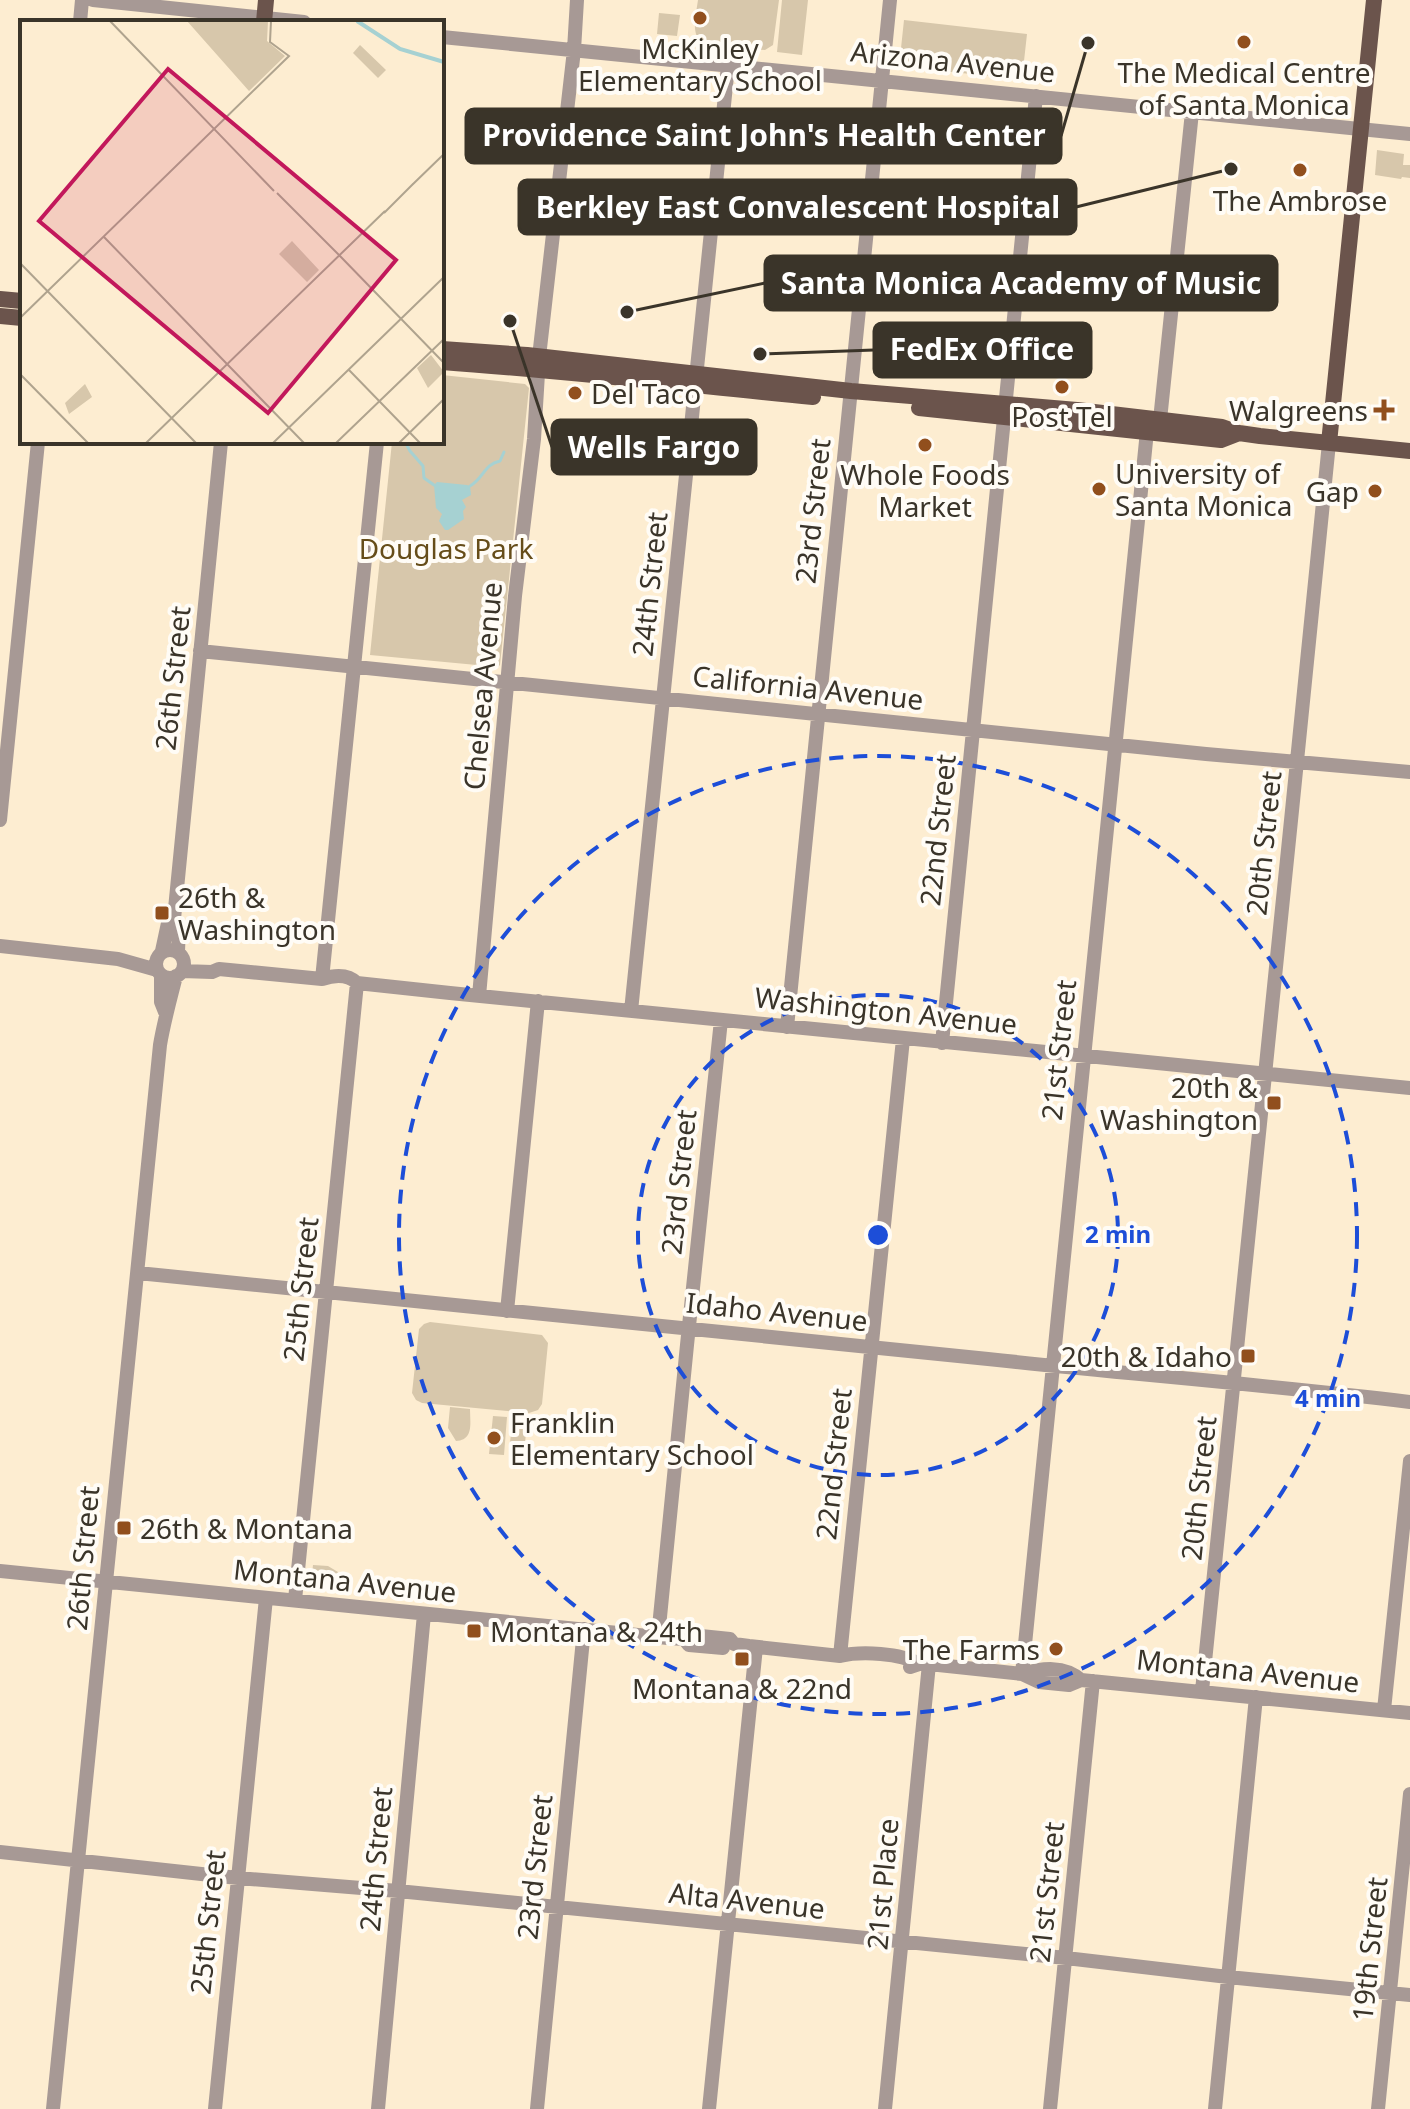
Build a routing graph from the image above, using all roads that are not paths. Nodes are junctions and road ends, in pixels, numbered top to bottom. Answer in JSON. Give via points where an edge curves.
{"nodes":[{"id":1,"x":82,"y":0,"type":"edge"},
{"id":2,"x":93,"y":0,"type":"edge"},
{"id":3,"x":266,"y":0,"type":"edge"},
{"id":4,"x":577,"y":0,"type":"edge"},
{"id":5,"x":890,"y":0,"type":"edge"},
{"id":6,"x":1374,"y":0,"type":"edge"},
{"id":7,"x":80,"y":20,"type":"edge"},
{"id":8,"x":264,"y":20,"type":"edge"},
{"id":9,"x":444,"y":37,"type":"edge"},
{"id":10,"x":574,"y":50,"type":"junction"},
{"id":11,"x":728,"y":66,"type":"junction"},
{"id":12,"x":882,"y":80,"type":"junction"},
{"id":13,"x":1036,"y":96,"type":"junction"},
{"id":14,"x":1192,"y":112,"type":"junction"},
{"id":15,"x":1361,"y":129,"type":"junction"},
{"id":16,"x":1410,"y":134,"type":"edge"},
{"id":17,"x":0,"y":299,"type":"edge"},
{"id":18,"x":20,"y":301,"type":"edge"},
{"id":19,"x":0,"y":316,"type":"edge"},
{"id":20,"x":20,"y":318,"type":"edge"},
{"id":21,"x":444,"y":350,"type":"edge"},
{"id":22,"x":466,"y":357,"type":"junction"},
{"id":23,"x":444,"y":362,"type":"edge"},
{"id":24,"x":539,"y":363,"type":"junction"},
{"id":25,"x":696,"y":381,"type":"junction"},
{"id":26,"x":850,"y":396,"type":"junction"},
{"id":27,"x":1005,"y":412,"type":"junction"},
{"id":28,"x":1159,"y":424,"type":"junction"},
{"id":29,"x":1239,"y":433,"type":"junction"},
{"id":30,"x":1329,"y":443,"type":"junction"},
{"id":31,"x":38,"y":444,"type":"edge"},
{"id":32,"x":221,"y":444,"type":"edge"},
{"id":33,"x":377,"y":444,"type":"edge"},
{"id":34,"x":1410,"y":451,"type":"edge"},
{"id":35,"x":200,"y":651,"type":"junction"},
{"id":36,"x":356,"y":667,"type":"junction"},
{"id":37,"x":509,"y":682,"type":"junction"},
{"id":38,"x":663,"y":698,"type":"junction"},
{"id":39,"x":818,"y":713,"type":"junction"},
{"id":40,"x":973,"y":730,"type":"junction"},
{"id":41,"x":1115,"y":745,"type":"junction"},
{"id":42,"x":1298,"y":763,"type":"junction"},
{"id":43,"x":1410,"y":772,"type":"edge"},
{"id":44,"x":0,"y":820,"type":"edge"},
{"id":45,"x":0,"y":946,"type":"edge"},
{"id":46,"x":170,"y":964,"type":"junction"},
{"id":47,"x":322,"y":979,"type":"junction"},
{"id":48,"x":357,"y":983,"type":"junction"},
{"id":49,"x":479,"y":996,"type":"junction"},
{"id":50,"x":538,"y":1001,"type":"junction"},
{"id":51,"x":631,"y":1011,"type":"junction"},
{"id":52,"x":721,"y":1020,"type":"junction"},
{"id":53,"x":787,"y":1027,"type":"junction"},
{"id":54,"x":903,"y":1039,"type":"junction"},
{"id":55,"x":942,"y":1043,"type":"junction"},
{"id":56,"x":1083,"y":1055,"type":"junction"},
{"id":57,"x":1265,"y":1074,"type":"junction"},
{"id":58,"x":1410,"y":1088,"type":"edge"},
{"id":59,"x":138,"y":1273,"type":"junction"},
{"id":60,"x":326,"y":1292,"type":"junction"},
{"id":61,"x":507,"y":1311,"type":"junction"},
{"id":62,"x":688,"y":1328,"type":"junction"},
{"id":63,"x":871,"y":1347,"type":"junction"},
{"id":64,"x":1053,"y":1366,"type":"junction"},
{"id":65,"x":1236,"y":1383,"type":"junction"},
{"id":66,"x":1410,"y":1402,"type":"edge"},
{"id":67,"x":1410,"y":1461,"type":"edge"},
{"id":68,"x":0,"y":1571,"type":"edge"},
{"id":69,"x":106,"y":1581,"type":"junction"},
{"id":70,"x":266,"y":1598,"type":"junction"},
{"id":71,"x":295,"y":1600,"type":"junction"},
{"id":72,"x":424,"y":1614,"type":"junction"},
{"id":73,"x":584,"y":1629,"type":"junction"},
{"id":74,"x":658,"y":1637,"type":"junction"},
{"id":75,"x":756,"y":1647,"type":"junction"},
{"id":76,"x":840,"y":1656,"type":"junction"},
{"id":77,"x":924,"y":1664,"type":"junction"},
{"id":78,"x":1022,"y":1674,"type":"junction"},
{"id":79,"x":1087,"y":1680,"type":"junction"},
{"id":80,"x":1202,"y":1691,"type":"junction"},
{"id":81,"x":1256,"y":1697,"type":"junction"},
{"id":82,"x":1384,"y":1710,"type":"junction"},
{"id":83,"x":1410,"y":1713,"type":"edge"},
{"id":84,"x":1410,"y":1794,"type":"edge"},
{"id":85,"x":0,"y":1852,"type":"edge"},
{"id":86,"x":78,"y":1860,"type":"junction"},
{"id":87,"x":238,"y":1878,"type":"junction"},
{"id":88,"x":398,"y":1891,"type":"junction"},
{"id":89,"x":556,"y":1908,"type":"junction"},
{"id":90,"x":729,"y":1925,"type":"junction"},
{"id":91,"x":903,"y":1943,"type":"junction"},
{"id":92,"x":1066,"y":1958,"type":"junction"},
{"id":93,"x":1228,"y":1977,"type":"junction"},
{"id":94,"x":1391,"y":1993,"type":"junction"},
{"id":95,"x":1410,"y":1995,"type":"edge"},
{"id":96,"x":53,"y":2109,"type":"edge"},
{"id":97,"x":215,"y":2109,"type":"edge"},
{"id":98,"x":378,"y":2109,"type":"edge"},
{"id":99,"x":537,"y":2109,"type":"edge"},
{"id":100,"x":709,"y":2109,"type":"edge"},
{"id":101,"x":885,"y":2109,"type":"edge"},
{"id":102,"x":1050,"y":2109,"type":"edge"},
{"id":103,"x":1215,"y":2109,"type":"edge"},
{"id":104,"x":1378,"y":2109,"type":"edge"}],
"edges":[{"from":1,"to":7,"type":"street"},
{"from":2,"to":8,"type":"street"},
{"from":3,"to":8,"type":"main road"},
{"from":4,"to":10,"type":"street","name":"Chelsea Avenue"},
{"from":5,"to":12,"type":"street","name":"23rd Street"},
{"from":6,"to":15,"type":"main road","name":"20th Street"},
{"from":9,"to":10,"type":"street","name":"Arizona Avenue"},
{"from":10,"to":11,"type":"street","name":"Arizona Avenue"},
{"from":10,"to":24,"type":"street","name":"Chelsea Avenue"},
{"from":11,"to":12,"type":"street","name":"Arizona Avenue"},
{"from":11,"to":25,"type":"street","name":"24th Street"},
{"from":12,"to":13,"type":"street","name":"Arizona Avenue"},
{"from":12,"to":26,"type":"street","name":"23rd Street"},
{"from":13,"to":14,"type":"street","name":"Arizona Avenue"},
{"from":13,"to":27,"type":"street","name":"22nd Street"},
{"from":14,"to":15,"type":"street","name":"Arizona Avenue"},
{"from":14,"to":28,"type":"street","name":"21st Street"},
{"from":15,"to":16,"type":"street","name":"Arizona Avenue"},
{"from":15,"to":30,"type":"main road","name":"20th Street"},
{"from":17,"to":18,"type":"main road"},
{"from":19,"to":20,"type":"main road"},
{"from":21,"to":22,"type":"main road"},
{"from":22,"to":23,"type":"main road"},
{"from":22,"to":24,"type":"main road"},
{"from":24,"to":25,"type":"main road"},
{"from":24,"to":37,"type":"street","name":"Chelsea Avenue"},
{"from":25,"to":26,"type":"main road"},
{"from":25,"to":38,"type":"street","name":"24th Street"},
{"from":26,"to":27,"type":"main road"},
{"from":26,"to":39,"type":"street","name":"23rd Street"},
{"from":27,"to":28,"type":"main road","via":[[1077,410]]},
{"from":27,"to":40,"type":"street","name":"22nd Street"},
{"from":28,"to":29,"type":"main road","via":[[1222,427]]},
{"from":28,"to":29,"type":"main road","via":[[1221,440]]},
{"from":28,"to":41,"type":"street","name":"21st Street"},
{"from":29,"to":30,"type":"main road"},
{"from":30,"to":34,"type":"main road"},
{"from":30,"to":42,"type":"street","name":"20th Street"},
{"from":31,"to":44,"type":"street"},
{"from":32,"to":35,"type":"street","name":"26th Street"},
{"from":33,"to":36,"type":"street"},
{"from":35,"to":36,"type":"street","name":"California Avenue"},
{"from":35,"to":46,"type":"street","name":"26th Street","via":[[174,919],[179,924]]},
{"from":36,"to":37,"type":"street","name":"California Avenue"},
{"from":36,"to":47,"type":"street"},
{"from":37,"to":38,"type":"street","name":"California Avenue"},
{"from":37,"to":49,"type":"street","name":"Chelsea Avenue"},
{"from":38,"to":39,"type":"street","name":"California Avenue"},
{"from":38,"to":51,"type":"street","name":"24th Street"},
{"from":39,"to":40,"type":"street","name":"California Avenue"},
{"from":39,"to":53,"type":"street","name":"23rd Street"},
{"from":40,"to":41,"type":"street","name":"California Avenue"},
{"from":40,"to":55,"type":"street","name":"22nd Street"},
{"from":41,"to":42,"type":"street","name":"California Avenue"},
{"from":41,"to":56,"type":"street","name":"21st Street"},
{"from":42,"to":43,"type":"street","name":"California Avenue"},
{"from":42,"to":57,"type":"street","name":"20th Street"},
{"from":45,"to":46,"type":"street","name":"Washington Avenue"},
{"from":46,"to":47,"type":"street","name":"Washington Avenue"},
{"from":46,"to":59,"type":"street","name":"26th Street","via":[[161,1002],[165,1012]]},
{"from":47,"to":48,"type":"street","name":"Washington Avenue","via":[[352,978]]},
{"from":48,"to":49,"type":"street","name":"Washington Avenue"},
{"from":48,"to":60,"type":"street","name":"25th Street"},
{"from":49,"to":50,"type":"street","name":"Washington Avenue"},
{"from":50,"to":51,"type":"street","name":"Washington Avenue"},
{"from":50,"to":61,"type":"street"},
{"from":51,"to":52,"type":"street","name":"Washington Avenue"},
{"from":52,"to":53,"type":"street","name":"Washington Avenue"},
{"from":52,"to":62,"type":"street","name":"23rd Street"},
{"from":53,"to":54,"type":"street","name":"Washington Avenue"},
{"from":54,"to":55,"type":"street","name":"Washington Avenue"},
{"from":54,"to":63,"type":"street","name":"22nd Street"},
{"from":55,"to":56,"type":"street","name":"Washington Avenue"},
{"from":56,"to":57,"type":"street","name":"Washington Avenue"},
{"from":56,"to":64,"type":"street","name":"21st Street"},
{"from":57,"to":58,"type":"street","name":"Washington Avenue"},
{"from":57,"to":65,"type":"street","name":"20th Street"},
{"from":59,"to":60,"type":"street","name":"Idaho Avenue"},
{"from":59,"to":69,"type":"street","name":"26th Street"},
{"from":60,"to":61,"type":"street","name":"Idaho Avenue"},
{"from":60,"to":71,"type":"street","name":"25th Street"},
{"from":61,"to":62,"type":"street","name":"Idaho Avenue"},
{"from":62,"to":63,"type":"street","name":"Idaho Avenue"},
{"from":62,"to":74,"type":"street","name":"23rd Street"},
{"from":63,"to":64,"type":"street","name":"Idaho Avenue"},
{"from":63,"to":76,"type":"street","name":"22nd Street"},
{"from":64,"to":65,"type":"street","name":"Idaho Avenue"},
{"from":64,"to":78,"type":"street","name":"21st Street"},
{"from":65,"to":66,"type":"street","name":"Idaho Avenue"},
{"from":65,"to":80,"type":"street","name":"20th Street"},
{"from":67,"to":82,"type":"street"},
{"from":68,"to":69,"type":"street","name":"Montana Avenue"},
{"from":69,"to":70,"type":"street","name":"Montana Avenue"},
{"from":69,"to":86,"type":"street","name":"26th Street"},
{"from":70,"to":71,"type":"street","name":"Montana Avenue"},
{"from":70,"to":87,"type":"street","name":"25th Street"},
{"from":71,"to":72,"type":"street","name":"Montana Avenue"},
{"from":72,"to":73,"type":"street","name":"Montana Avenue"},
{"from":72,"to":88,"type":"street","name":"24th Street"},
{"from":73,"to":74,"type":"street","name":"Montana Avenue"},
{"from":73,"to":89,"type":"street","name":"23rd Street"},
{"from":74,"to":75,"type":"street","name":"Montana Avenue","via":[[691,1635]]},
{"from":75,"to":76,"type":"street","name":"Montana Avenue"},
{"from":75,"to":90,"type":"street"},
{"from":76,"to":77,"type":"street","name":"Montana Avenue","via":[[851,1662],[909,1668]]},
{"from":77,"to":78,"type":"street","name":"Montana Avenue"},
{"from":77,"to":91,"type":"street","name":"21st Place"},
{"from":78,"to":79,"type":"street","name":"Montana Avenue","via":[[1069,1685]]},
{"from":79,"to":80,"type":"street","name":"Montana Avenue"},
{"from":79,"to":92,"type":"street","name":"21st Street"},
{"from":80,"to":81,"type":"street","name":"Montana Avenue"},
{"from":81,"to":82,"type":"street","name":"Montana Avenue"},
{"from":81,"to":93,"type":"street"},
{"from":82,"to":83,"type":"street","name":"Montana Avenue"},
{"from":84,"to":94,"type":"street","name":"19th Street"},
{"from":85,"to":86,"type":"street","name":"Alta Avenue"},
{"from":86,"to":87,"type":"street","name":"Alta Avenue"},
{"from":86,"to":96,"type":"street","name":"26th Street"},
{"from":87,"to":88,"type":"street","name":"Alta Avenue"},
{"from":87,"to":97,"type":"street","name":"25th Street"},
{"from":88,"to":89,"type":"street","name":"Alta Avenue"},
{"from":88,"to":98,"type":"street","name":"24th Street"},
{"from":89,"to":90,"type":"street","name":"Alta Avenue"},
{"from":89,"to":99,"type":"street","name":"23rd Street"},
{"from":90,"to":91,"type":"street","name":"Alta Avenue"},
{"from":90,"to":100,"type":"street"},
{"from":91,"to":92,"type":"street","name":"Alta Avenue"},
{"from":91,"to":101,"type":"street","name":"21st Place"},
{"from":92,"to":93,"type":"street","name":"Alta Avenue"},
{"from":92,"to":102,"type":"street","name":"21st Street"},
{"from":93,"to":94,"type":"street","name":"Alta Avenue"},
{"from":93,"to":103,"type":"street"},
{"from":94,"to":95,"type":"street","name":"Alta Avenue"},
{"from":94,"to":104,"type":"street","name":"19th Street"}]}
